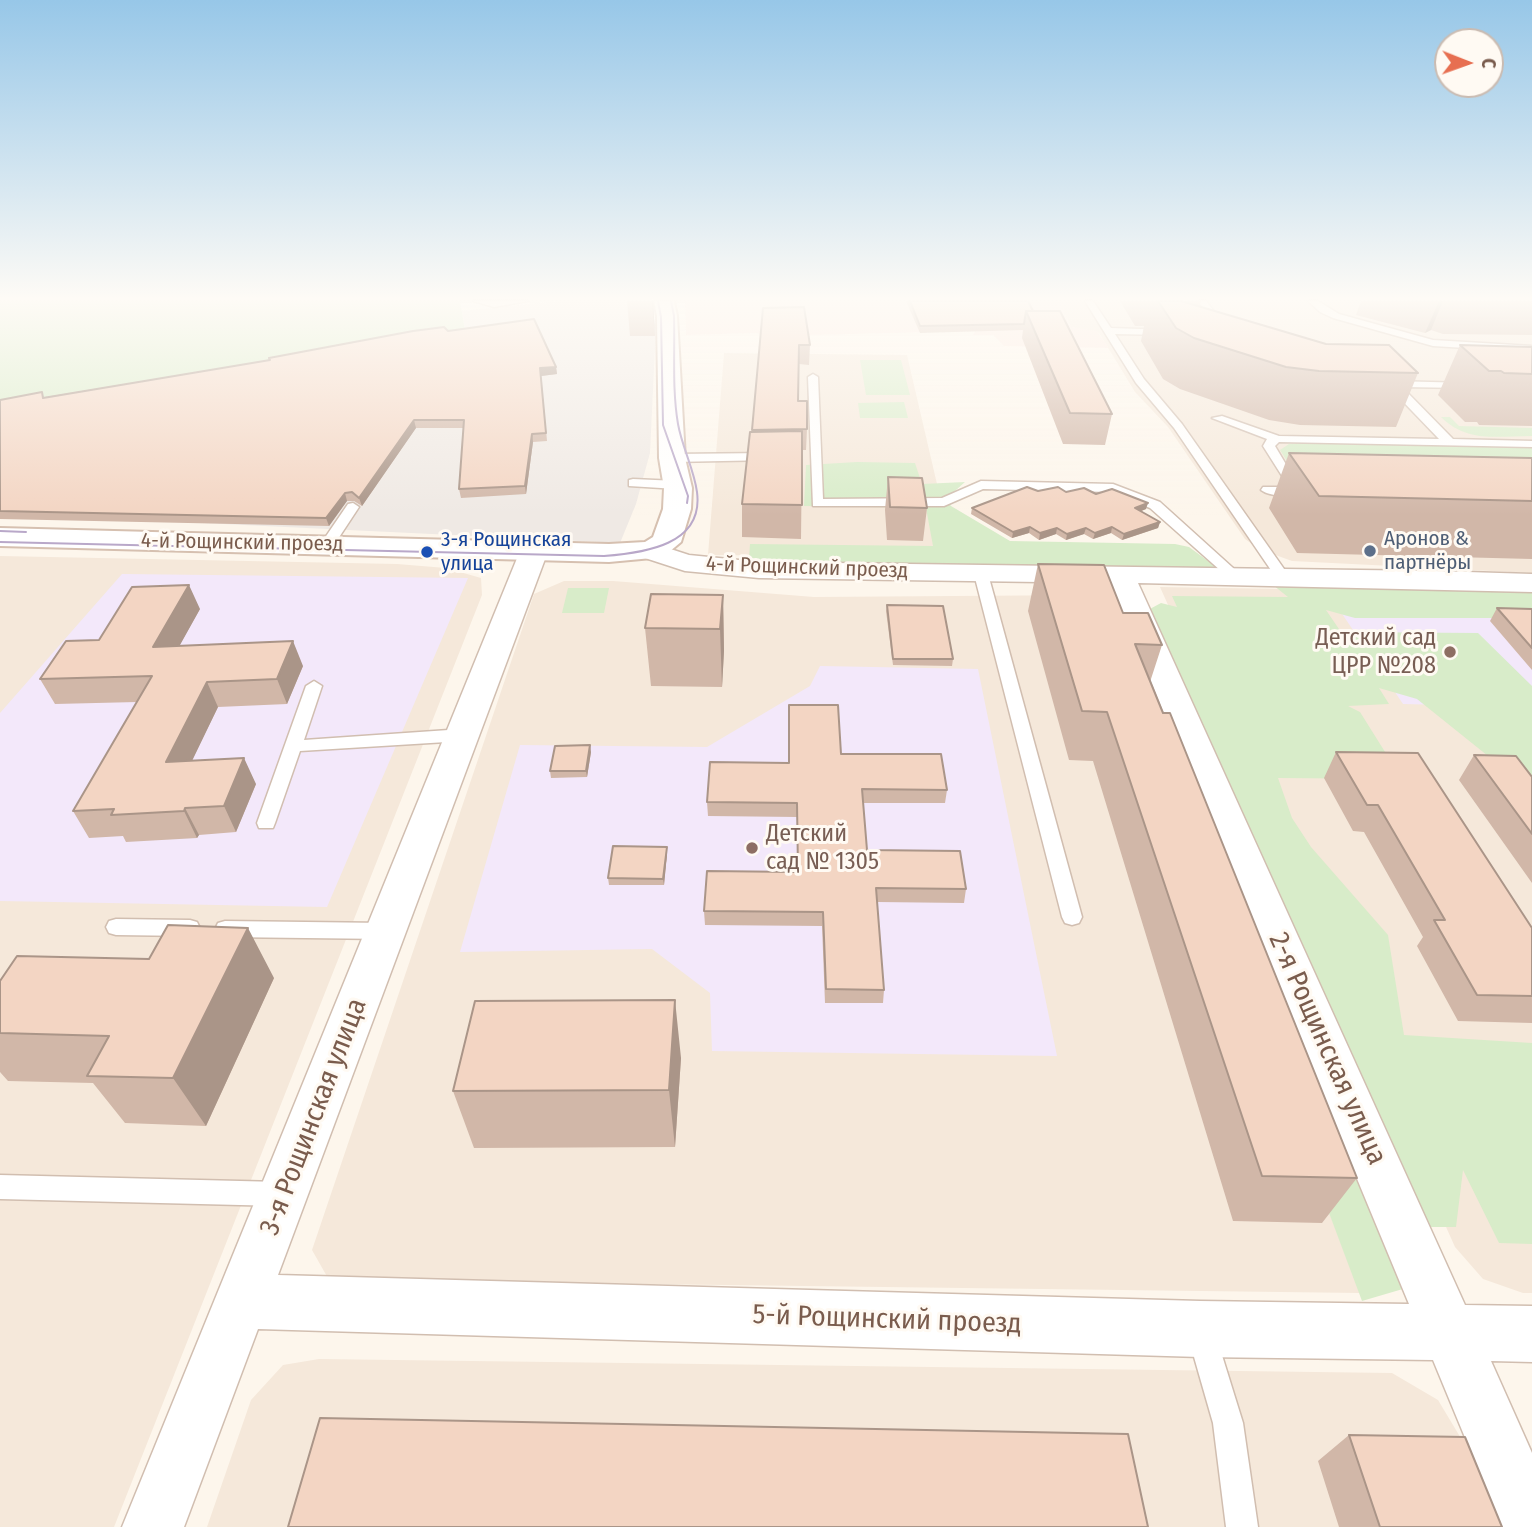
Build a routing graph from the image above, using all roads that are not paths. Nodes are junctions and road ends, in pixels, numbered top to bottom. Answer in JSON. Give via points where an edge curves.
{"nodes":[{"id":1,"x":666,"y":372,"type":"edge"},
{"id":2,"x":1134,"y":372,"type":"edge"},
{"id":3,"x":813,"y":377,"type":"dead end"},
{"id":4,"x":1379,"y":383,"type":"edge"},
{"id":5,"x":1393,"y":384,"type":"junction"},
{"id":6,"x":1483,"y":386,"type":"edge"},
{"id":7,"x":1218,"y":418,"type":"edge"},
{"id":8,"x":1278,"y":439,"type":"junction"},
{"id":9,"x":1449,"y":442,"type":"junction"},
{"id":10,"x":1532,"y":444,"type":"edge"},
{"id":11,"x":788,"y":457,"type":"edge"},
{"id":12,"x":672,"y":458,"type":"junction"},
{"id":13,"x":633,"y":484,"type":"dead end"},
{"id":14,"x":677,"y":485,"type":"junction"},
{"id":15,"x":1267,"y":490,"type":"dead end"},
{"id":16,"x":353,"y":508,"type":"edge"},
{"id":17,"x":0,"y":537,"type":"edge"},
{"id":18,"x":327,"y":545,"type":"junction"},
{"id":19,"x":534,"y":551,"type":"junction"},
{"id":20,"x":652,"y":551,"type":"junction"},
{"id":21,"x":981,"y":574,"type":"junction"},
{"id":22,"x":1121,"y":576,"type":"junction"},
{"id":23,"x":1235,"y":576,"type":"junction"},
{"id":24,"x":1282,"y":576,"type":"junction"},
{"id":25,"x":1532,"y":583,"type":"edge"},
{"id":26,"x":314,"y":686,"type":"dead end"},
{"id":27,"x":463,"y":735,"type":"junction"},
{"id":28,"x":291,"y":746,"type":"junction"},
{"id":29,"x":266,"y":824,"type":"dead end"},
{"id":30,"x":1072,"y":917,"type":"dead end"},
{"id":31,"x":116,"y":928,"type":"dead end"},
{"id":32,"x":386,"y":932,"type":"junction"},
{"id":33,"x":0,"y":1188,"type":"edge"},
{"id":34,"x":283,"y":1194,"type":"junction"},
{"id":35,"x":243,"y":1301,"type":"junction"},
{"id":36,"x":1200,"y":1329,"type":"junction"},
{"id":37,"x":1451,"y":1333,"type":"junction"},
{"id":38,"x":1532,"y":1334,"type":"edge"},
{"id":39,"x":1532,"y":1524,"type":"edge"},
{"id":40,"x":153,"y":1527,"type":"edge"},
{"id":41,"x":1242,"y":1527,"type":"edge"}],
"edges":[{"from":1,"to":12,"type":"street"},
{"from":2,"to":24,"type":"lane","via":[[1195,449]]},
{"from":3,"to":23,"type":"lane","via":[[808,456],[817,503],[944,502],[981,485],[1113,488],[1155,505]]},
{"from":4,"to":5,"type":"lane"},
{"from":5,"to":6,"type":"lane"},
{"from":5,"to":9,"type":"lane"},
{"from":7,"to":8,"type":"lane"},
{"from":8,"to":9,"type":"lane"},
{"from":8,"to":15,"type":"lane","via":[[1269,446],[1306,491]]},
{"from":9,"to":10,"type":"lane"},
{"from":11,"to":12,"type":"lane"},
{"from":12,"to":14,"type":"street"},
{"from":13,"to":14,"type":"lane"},
{"from":14,"to":20,"type":"street","via":[[672,529],[667,542]]},
{"from":16,"to":18,"type":"lane"},
{"from":17,"to":18,"type":"street","name":"4-й Рощинский проезд"},
{"from":18,"to":19,"type":"street","name":"4-й Рощинский проезд"},
{"from":19,"to":20,"type":"street","name":"4-й Рощинский проезд"},
{"from":19,"to":27,"type":"street","name":"3-я Рощинская улица"},
{"from":20,"to":21,"type":"street","name":"4-й Рощинский проезд","via":[[685,563],[759,570]]},
{"from":21,"to":22,"type":"street","name":"4-й Рощинский проезд"},
{"from":21,"to":30,"type":"lane"},
{"from":22,"to":23,"type":"street","name":"4-й Рощинский проезд"},
{"from":22,"to":37,"type":"street","name":"2-я Рощинская улица"},
{"from":23,"to":24,"type":"street","name":"4-й Рощинский проезд"},
{"from":24,"to":25,"type":"street","name":"4-й Рощинский проезд"},
{"from":26,"to":28,"type":"lane"},
{"from":27,"to":28,"type":"lane"},
{"from":27,"to":32,"type":"street","name":"3-я Рощинская улица"},
{"from":28,"to":29,"type":"lane"},
{"from":31,"to":32,"type":"lane"},
{"from":32,"to":34,"type":"street","name":"3-я Рощинская улица"},
{"from":33,"to":34,"type":"lane"},
{"from":34,"to":35,"type":"street","name":"3-я Рощинская улица"},
{"from":35,"to":36,"type":"street","name":"5-й Рощинский проезд"},
{"from":35,"to":40,"type":"street","name":"3-я Рощинская улица"},
{"from":36,"to":37,"type":"street","name":"5-й Рощинский проезд"},
{"from":36,"to":41,"type":"lane","via":[[1228,1423]]},
{"from":37,"to":38,"type":"street","name":"5-й Рощинский проезд"},
{"from":37,"to":39,"type":"street","name":"2-я Рощинская улица"}]}
